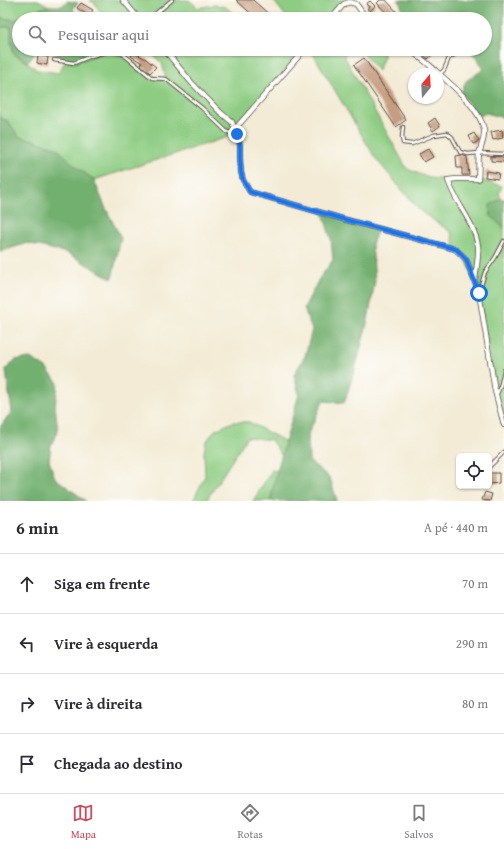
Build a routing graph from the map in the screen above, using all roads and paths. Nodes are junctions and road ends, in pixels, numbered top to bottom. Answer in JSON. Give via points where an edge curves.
{"nodes":[{"id":1,"x":123,"y":0,"type":"edge"},
{"id":2,"x":172,"y":0,"type":"edge"},
{"id":3,"x":133,"y":12,"type":"edge"},
{"id":4,"x":157,"y":12,"type":"edge"},
{"id":5,"x":337,"y":12,"type":"edge"},
{"id":6,"x":362,"y":12,"type":"edge"},
{"id":7,"x":91,"y":56,"type":"edge"},
{"id":8,"x":125,"y":56,"type":"edge"},
{"id":9,"x":170,"y":56,"type":"edge"},
{"id":10,"x":299,"y":56,"type":"edge"},
{"id":11,"x":418,"y":56,"type":"edge"},
{"id":12,"x":452,"y":56,"type":"edge"},
{"id":13,"x":54,"y":60,"type":"dead end"},
{"id":14,"x":433,"y":68,"type":"edge"},
{"id":15,"x":444,"y":70,"type":"edge"},
{"id":16,"x":444,"y":78,"type":"edge"},
{"id":17,"x":403,"y":127,"type":"dead end"},
{"id":18,"x":235,"y":129,"type":"junction"},
{"id":19,"x":237,"y":134,"type":"junction"},
{"id":20,"x":479,"y":153,"type":"junction"},
{"id":21,"x":504,"y":154,"type":"edge"},
{"id":22,"x":504,"y":241,"type":"edge"},
{"id":23,"x":475,"y":282,"type":"junction"},
{"id":24,"x":479,"y":293,"type":"junction"},
{"id":25,"x":504,"y":370,"type":"edge"},
{"id":26,"x":496,"y":395,"type":"junction"},
{"id":27,"x":504,"y":425,"type":"edge"},
{"id":28,"x":504,"y":452,"type":"edge"},
{"id":29,"x":492,"y":464,"type":"edge"}],
"edges":[{"from":1,"to":3,"type":"street"},
{"from":2,"to":4,"type":"lane"},
{"from":5,"to":6,"type":"street","via":[[344,4],[350,2],[356,4]]},
{"from":7,"to":13,"type":"lane","via":[[74,63]]},
{"from":8,"to":19,"type":"lane","via":[[152,78],[166,79],[228,132]]},
{"from":9,"to":18,"type":"street","via":[[191,82],[232,122]]},
{"from":10,"to":18,"type":"street"},
{"from":11,"to":14,"type":"street"},
{"from":12,"to":15,"type":"lane"},
{"from":16,"to":20,"type":"street","via":[[472,106],[484,129],[484,140]]},
{"from":17,"to":20,"type":"lane","via":[[403,143],[412,144],[434,135],[448,133],[460,152]]},
{"from":18,"to":19,"type":"street"},
{"from":19,"to":23,"type":"street","via":[[241,172],[250,192],[456,249],[466,259]]},
{"from":20,"to":21,"type":"lane"},
{"from":20,"to":23,"type":"street","via":[[478,179],[448,180],[478,246]]},
{"from":22,"to":24,"type":"lane","via":[[485,272]]},
{"from":23,"to":24,"type":"street"},
{"from":24,"to":26,"type":"street"},
{"from":25,"to":26,"type":"lane"},
{"from":26,"to":27,"type":"street"},
{"from":28,"to":29,"type":"lane"}]}
